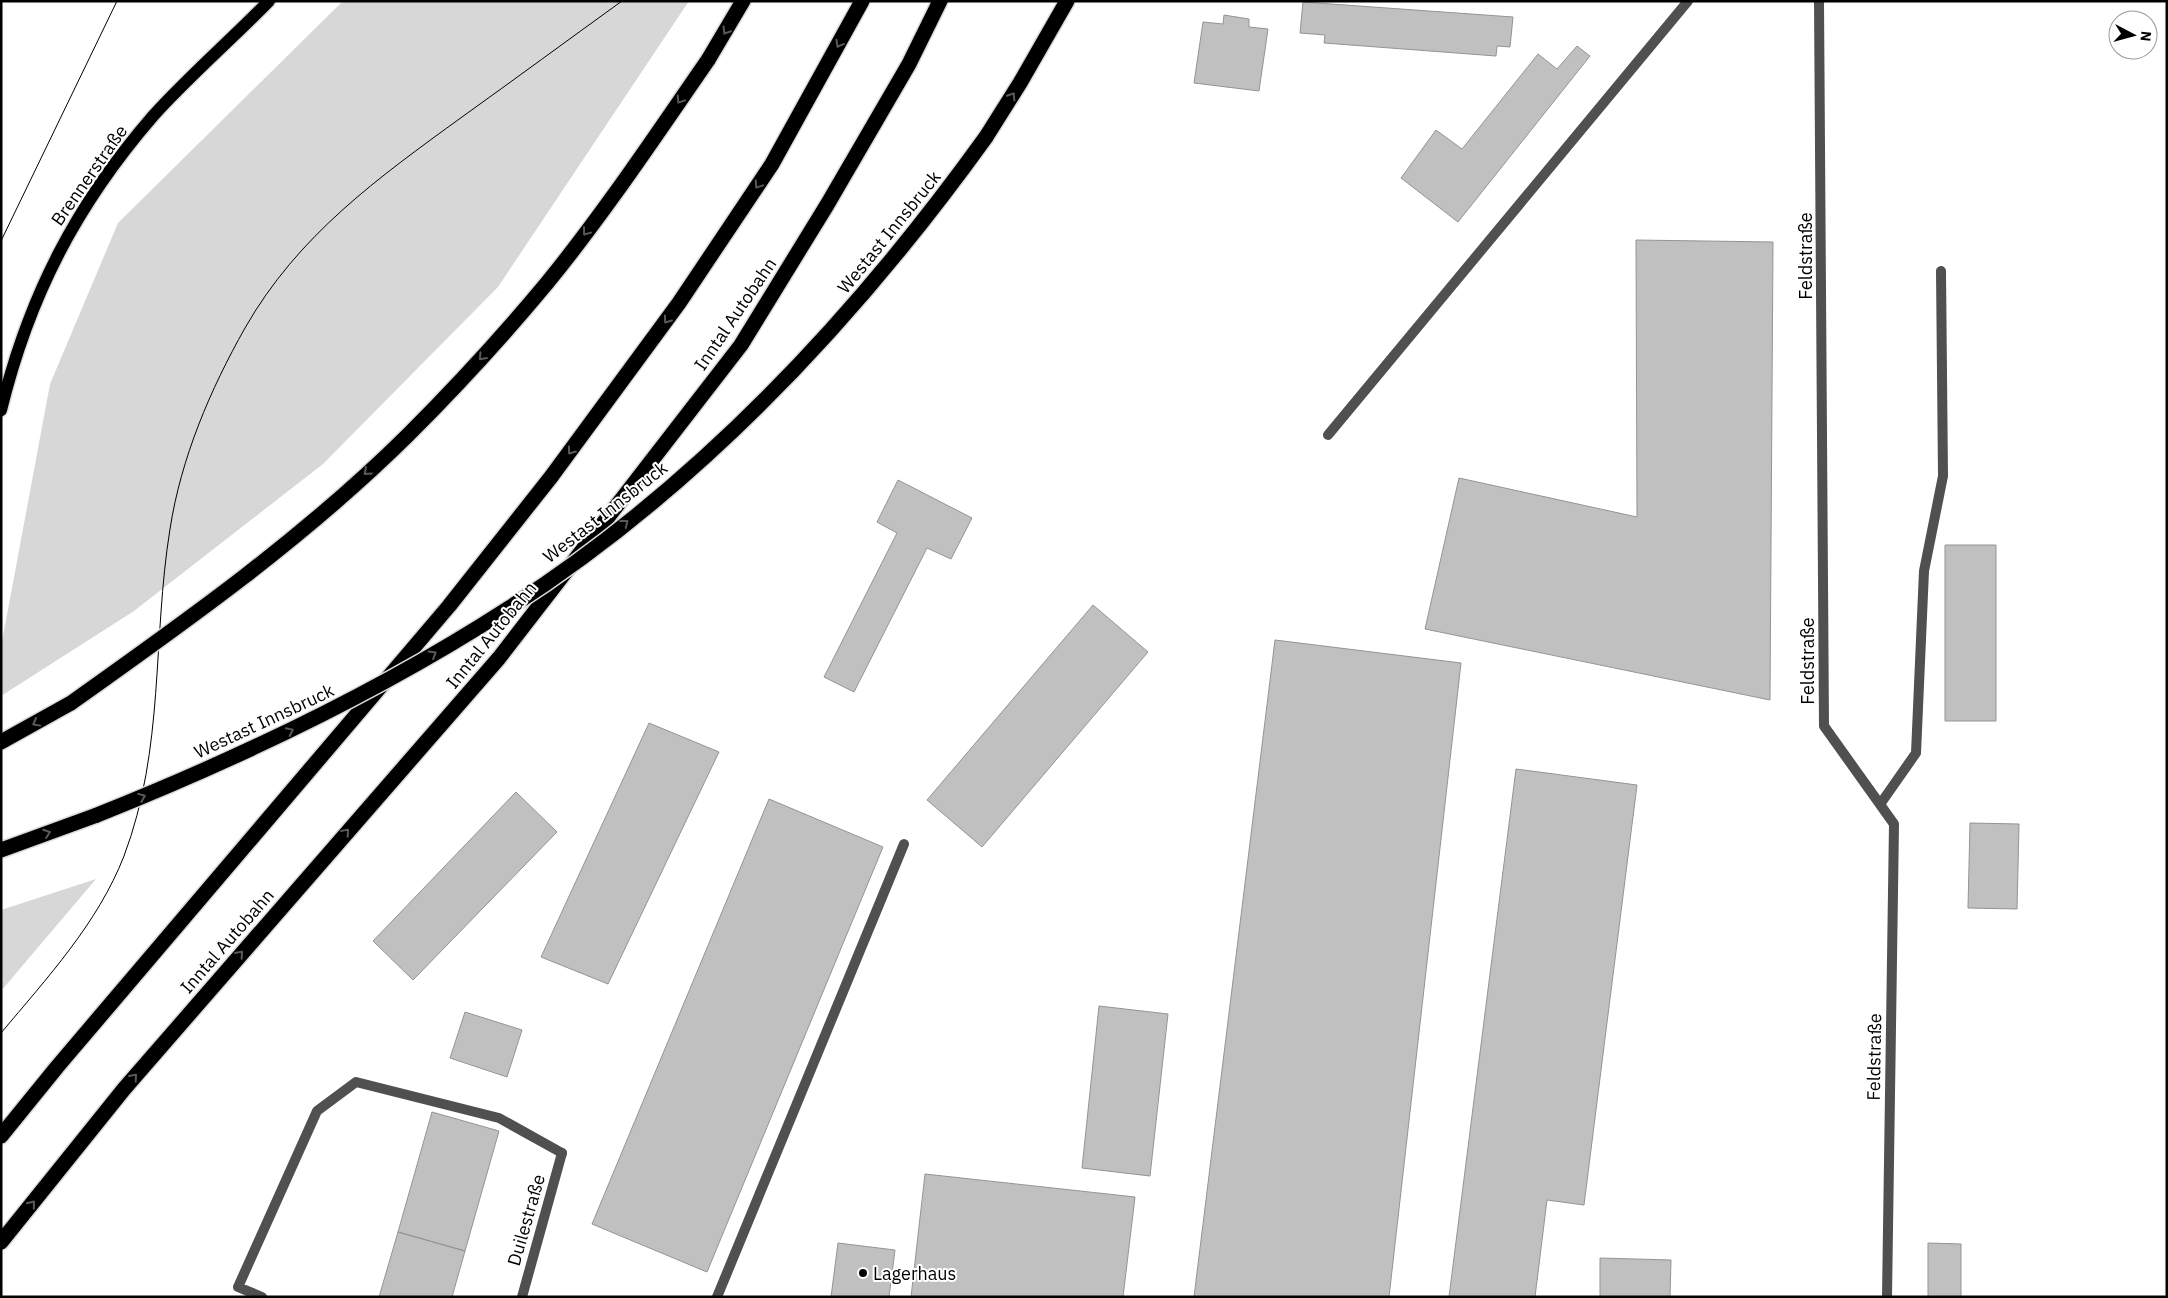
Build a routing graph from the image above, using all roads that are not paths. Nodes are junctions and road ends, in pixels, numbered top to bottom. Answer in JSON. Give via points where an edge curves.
{"nodes":[{"id":1,"x":269,"y":1,"type":"edge"},
{"id":2,"x":743,"y":1,"type":"edge"},
{"id":3,"x":862,"y":1,"type":"edge"},
{"id":4,"x":940,"y":1,"type":"edge"},
{"id":5,"x":1067,"y":1,"type":"edge"},
{"id":6,"x":1688,"y":1,"type":"edge"},
{"id":7,"x":1819,"y":1,"type":"edge"},
{"id":8,"x":1941,"y":271,"type":"dead end"},
{"id":9,"x":1,"y":410,"type":"edge"},
{"id":10,"x":1328,"y":435,"type":"dead end"},
{"id":11,"x":1,"y":742,"type":"edge"},
{"id":12,"x":1881,"y":803,"type":"junction"},
{"id":13,"x":904,"y":844,"type":"dead end"},
{"id":14,"x":1,"y":850,"type":"edge"},
{"id":15,"x":1,"y":1136,"type":"edge"},
{"id":16,"x":1,"y":1242,"type":"edge"},
{"id":17,"x":262,"y":1297,"type":"edge"},
{"id":18,"x":522,"y":1297,"type":"edge"},
{"id":19,"x":717,"y":1297,"type":"edge"},
{"id":20,"x":1887,"y":1297,"type":"edge"}],
"edges":[{"from":1,"to":9,"type":"main road","name":"Brennerstraße","via":[[155,115],[90,198],[63,243],[34,306]]},
{"from":2,"to":11,"type":"highway","one_way":true,"bridge":true,"via":[[708,60],[613,196],[547,282],[407,436],[249,573],[71,703]]},
{"from":3,"to":15,"type":"highway","one_way":true,"via":[[772,164],[679,303],[552,477],[449,606]]},
{"from":16,"to":4,"type":"highway","name":"Inntal Autobahn","one_way":true,"via":[[124,1089],[499,658],[742,345],[909,64]]},
{"from":14,"to":5,"type":"highway","name":"Westast Innsbruck","one_way":true,"bridge":true,"via":[[97,815],[234,758],[328,713],[421,662],[510,607],[650,504],[730,434],[804,362],[875,281],[986,138]]},
{"from":6,"to":10,"type":"street"},
{"from":7,"to":12,"type":"street","name":"Feldstraße","via":[[1824,726]]},
{"from":8,"to":12,"type":"street","via":[[1943,476],[1924,571],[1916,753]]},
{"from":12,"to":20,"type":"street","name":"Feldstraße","via":[[1894,824]]},
{"from":13,"to":19,"type":"street"},
{"from":17,"to":18,"type":"street","name":"Duilestraße","via":[[238,1287],[317,1111],[356,1082],[498,1118],[562,1153]]}]}
